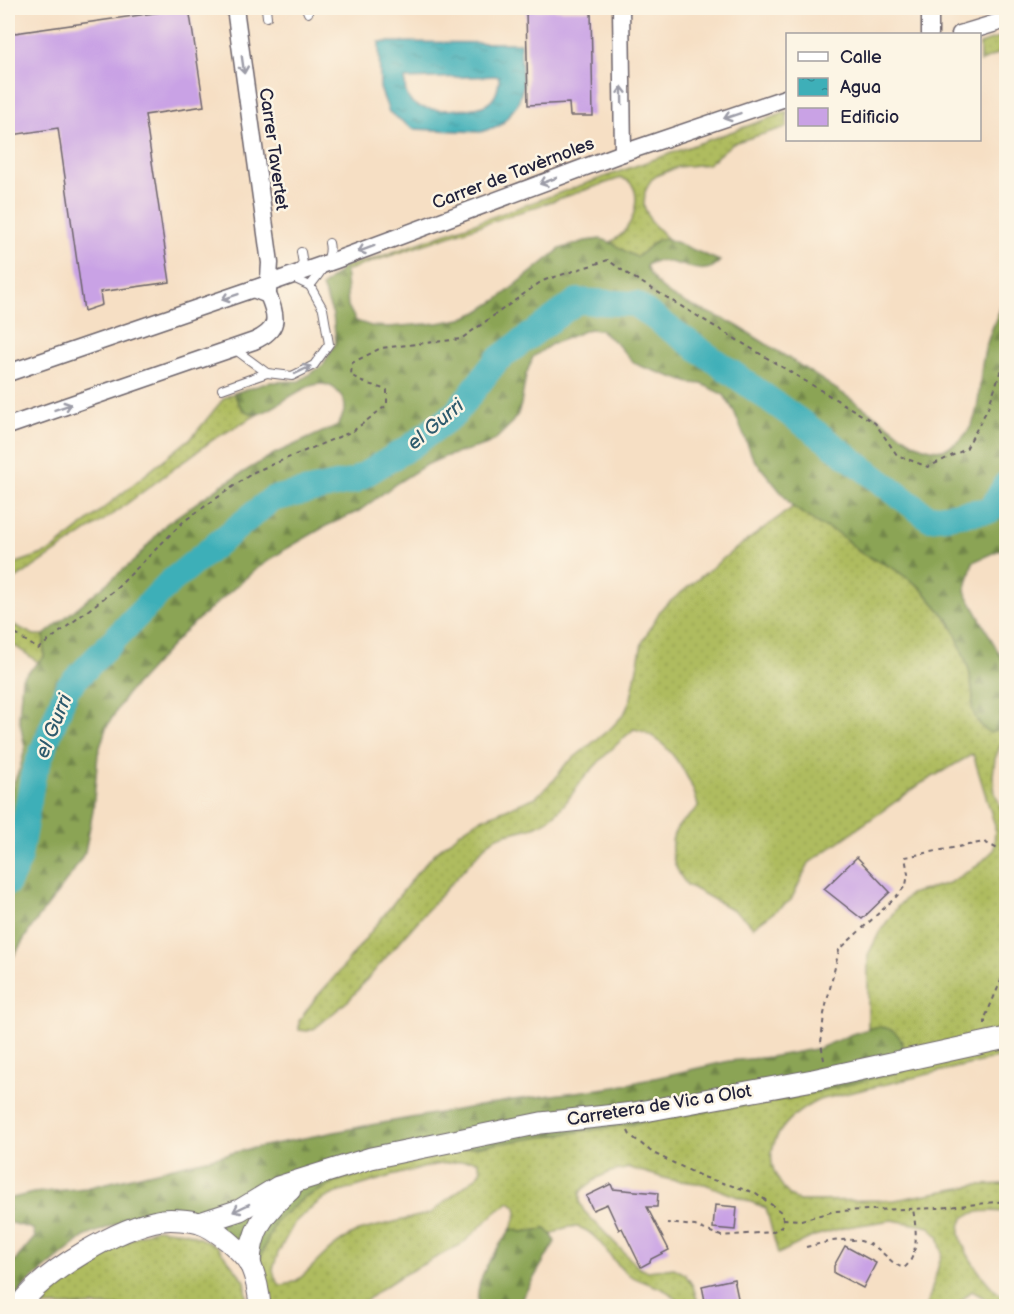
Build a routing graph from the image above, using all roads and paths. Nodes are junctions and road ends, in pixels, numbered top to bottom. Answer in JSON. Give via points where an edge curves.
{"nodes":[{"id":1,"x":235,"y":8,"type":"edge"},
{"id":2,"x":621,"y":8,"type":"edge"},
{"id":3,"x":930,"y":8,"type":"edge"},
{"id":4,"x":1006,"y":20,"type":"edge"},
{"id":5,"x":930,"y":33,"type":"edge"},
{"id":6,"x":963,"y":33,"type":"edge"},
{"id":7,"x":786,"y":98,"type":"edge"},
{"id":8,"x":623,"y":153,"type":"junction"},
{"id":9,"x":329,"y":243,"type":"dead end"},
{"id":10,"x":301,"y":252,"type":"dead end"},
{"id":11,"x":325,"y":264,"type":"junction"},
{"id":12,"x":291,"y":277,"type":"junction"},
{"id":13,"x":310,"y":286,"type":"junction"},
{"id":14,"x":263,"y":290,"type":"junction"},
{"id":15,"x":233,"y":348,"type":"junction"},
{"id":16,"x":1006,"y":356,"type":"edge"},
{"id":17,"x":8,"y":373,"type":"edge"},
{"id":18,"x":267,"y":373,"type":"junction"},
{"id":19,"x":222,"y":389,"type":"dead end"},
{"id":20,"x":8,"y":426,"type":"edge"},
{"id":21,"x":8,"y":629,"type":"edge"},
{"id":22,"x":1006,"y":853,"type":"edge"},
{"id":23,"x":1006,"y":969,"type":"edge"},
{"id":24,"x":1006,"y":1038,"type":"edge"},
{"id":25,"x":820,"y":1043,"type":"dead end"},
{"id":26,"x":984,"y":1043,"type":"junction"},
{"id":27,"x":619,"y":1114,"type":"junction"},
{"id":28,"x":313,"y":1175,"type":"junction"},
{"id":29,"x":1006,"y":1201,"type":"edge"},
{"id":30,"x":913,"y":1209,"type":"junction"},
{"id":31,"x":783,"y":1219,"type":"junction"},
{"id":32,"x":200,"y":1223,"type":"junction"},
{"id":33,"x":667,"y":1223,"type":"dead end"},
{"id":34,"x":806,"y":1246,"type":"dead end"},
{"id":35,"x":250,"y":1265,"type":"junction"},
{"id":36,"x":20,"y":1306,"type":"edge"},
{"id":37,"x":260,"y":1306,"type":"edge"}],
"edges":[{"from":1,"to":14,"type":"street","name":"Carrer Tavertet","one_way":true,"via":[[270,263]]},
{"from":8,"to":2,"type":"street","one_way":true},
{"from":3,"to":5,"type":"street"},
{"from":4,"to":6,"type":"street"},
{"from":7,"to":8,"type":"street","name":"Carrer de Tavèrnoles","one_way":true},
{"from":8,"to":11,"type":"street","name":"Carrer de Tavèrnoles","one_way":true},
{"from":9,"to":11,"type":"lane","via":[[331,250]]},
{"from":10,"to":12,"type":"lane","via":[[303,264]]},
{"from":11,"to":12,"type":"street","name":"Carrer de Tavèrnoles"},
{"from":11,"to":13,"type":"lane"},
{"from":12,"to":13,"type":"lane"},
{"from":12,"to":14,"type":"street","name":"Carrer de Tavèrnoles"},
{"from":18,"to":13,"type":"lane","one_way":true,"via":[[292,376],[314,365],[329,344],[323,309]]},
{"from":14,"to":15,"type":"street","via":[[276,312],[274,324],[267,335]]},
{"from":14,"to":17,"type":"street","name":"Carrer de Tavèrnoles","one_way":true},
{"from":15,"to":18,"type":"lane"},
{"from":20,"to":15,"type":"street","one_way":true},
{"from":16,"to":21,"type":"path","via":[[988,408],[966,449],[928,467],[897,455],[875,423],[608,260],[542,281],[461,339],[381,348],[352,363],[351,375],[387,390],[387,405],[353,431],[254,472],[236,484],[184,521],[117,588],[38,649]]},
{"from":18,"to":19,"type":"lane"},
{"from":22,"to":25,"type":"path","via":[[984,842],[905,857],[906,885],[839,950]]},
{"from":23,"to":26,"type":"path","via":[[985,1018]]},
{"from":24,"to":26,"type":"street","name":"Carretera de Vic a Olot"},
{"from":26,"to":27,"type":"street","name":"Carretera de Vic a Olot","via":[[813,1080]]},
{"from":27,"to":28,"type":"street","name":"Carretera de Vic a Olot","via":[[530,1125],[371,1158]]},
{"from":27,"to":31,"type":"path","via":[[630,1135],[653,1153],[703,1177],[756,1193],[781,1212]]},
{"from":28,"to":32,"type":"street","name":"Carretera de Vic a Olot","one_way":true,"via":[[278,1187],[240,1210]]},
{"from":28,"to":35,"type":"street","name":"Carretera de Vic a Olot","via":[[277,1201],[262,1218],[250,1250]]},
{"from":29,"to":30,"type":"path"},
{"from":30,"to":31,"type":"path","via":[[836,1211],[801,1220]]},
{"from":30,"to":34,"type":"path","via":[[915,1251],[904,1268],[895,1266],[874,1246],[861,1241],[834,1240]]},
{"from":31,"to":33,"type":"path","via":[[781,1227],[772,1232],[721,1236],[695,1226]]},
{"from":32,"to":35,"type":"street","via":[[229,1241]]},
{"from":32,"to":36,"type":"street","via":[[165,1220],[125,1232],[70,1261]]},
{"from":35,"to":37,"type":"street"}]}
